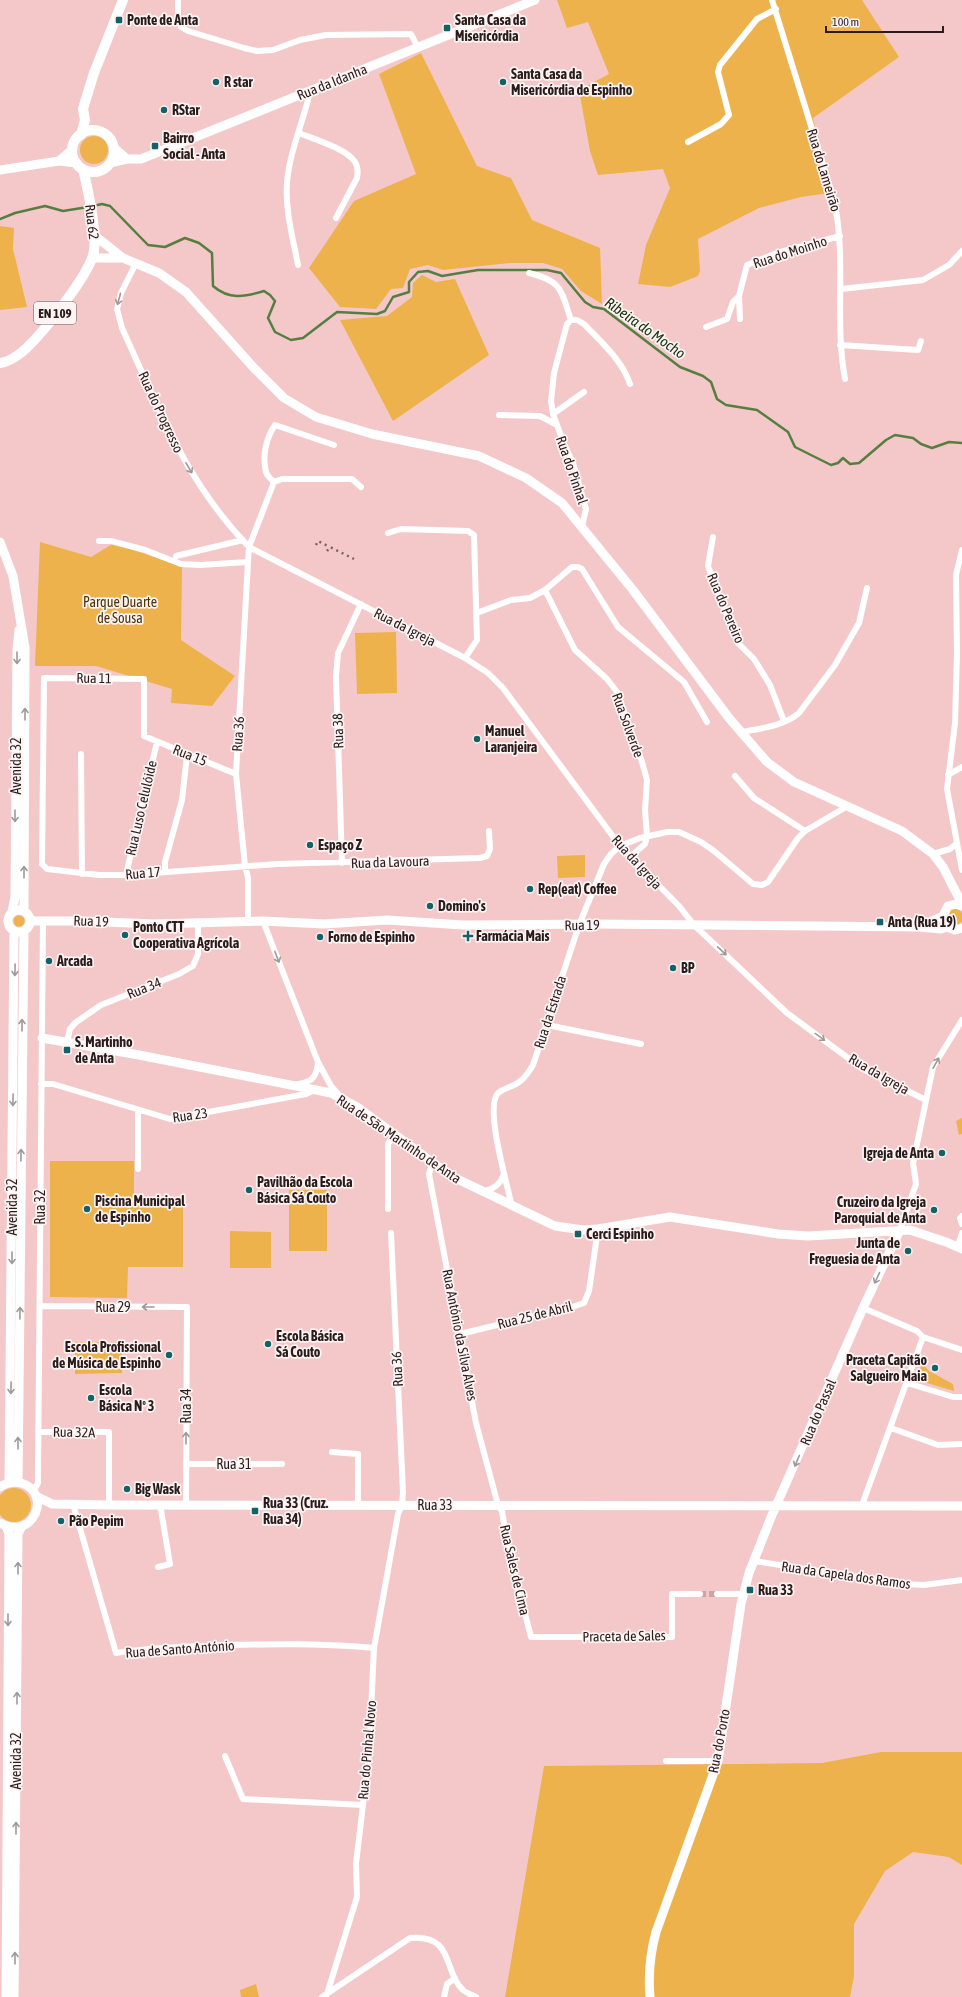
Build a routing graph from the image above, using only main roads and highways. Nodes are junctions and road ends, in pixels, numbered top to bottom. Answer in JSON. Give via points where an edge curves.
{"nodes":[{"id":1,"x":123,"y":0,"type":"edge"},
{"id":2,"x":530,"y":1,"type":"edge"},
{"id":3,"x":85,"y":120,"type":"junction"},
{"id":4,"x":94,"y":130,"type":"junction"},
{"id":5,"x":81,"y":135,"type":"junction"},
{"id":6,"x":114,"y":148,"type":"junction"},
{"id":7,"x":73,"y":149,"type":"junction"},
{"id":8,"x":127,"y":159,"type":"junction"},
{"id":9,"x":59,"y":161,"type":"junction"},
{"id":10,"x":110,"y":163,"type":"junction"},
{"id":11,"x":80,"y":166,"type":"junction"},
{"id":12,"x":0,"y":170,"type":"edge"},
{"id":13,"x":96,"y":172,"type":"junction"},
{"id":14,"x":88,"y":187,"type":"junction"},
{"id":15,"x":94,"y":235,"type":"junction"},
{"id":16,"x":92,"y":258,"type":"junction"},
{"id":17,"x":123,"y":258,"type":"junction"},
{"id":18,"x":0,"y":363,"type":"edge"},
{"id":19,"x":0,"y":542,"type":"edge"},
{"id":20,"x":20,"y":619,"type":"junction"},
{"id":21,"x":953,"y":890,"type":"junction"},
{"id":22,"x":962,"y":905,"type":"edge"},
{"id":23,"x":948,"y":906,"type":"junction"},
{"id":24,"x":24,"y":911,"type":"junction"},
{"id":25,"x":943,"y":916,"type":"junction"},
{"id":26,"x":7,"y":918,"type":"edge"},
{"id":27,"x":30,"y":921,"type":"junction"},
{"id":28,"x":919,"y":927,"type":"junction"},
{"id":29,"x":947,"y":927,"type":"junction"},
{"id":30,"x":962,"y":928,"type":"edge"},
{"id":31,"x":14,"y":931,"type":"junction"},
{"id":32,"x":24,"y":931,"type":"junction"},
{"id":33,"x":42,"y":1038,"type":"road end"},
{"id":34,"x":900,"y":1230,"type":"junction"},
{"id":35,"x":960,"y":1248,"type":"edge"},
{"id":36,"x":14,"y":1482,"type":"junction"},
{"id":37,"x":0,"y":1487,"type":"edge"},
{"id":38,"x":34,"y":1494,"type":"junction"},
{"id":39,"x":52,"y":1504,"type":"junction"},
{"id":40,"x":777,"y":1506,"type":"junction"},
{"id":41,"x":962,"y":1506,"type":"edge"},
{"id":42,"x":35,"y":1515,"type":"junction"},
{"id":43,"x":3,"y":1525,"type":"edge"},
{"id":44,"x":22,"y":1526,"type":"junction"},
{"id":45,"x":6,"y":1997,"type":"edge"},
{"id":46,"x":14,"y":1997,"type":"edge"},
{"id":47,"x":650,"y":1997,"type":"edge"}],
"edges":[{"from":1,"to":3,"type":"main road","via":[[89,87],[83,110]]},
{"from":2,"to":8,"type":"main road","name":"Rua da Idanha","via":[[141,159]]},
{"from":3,"to":4,"type":"main road"},
{"from":3,"to":5,"type":"main road"},
{"from":4,"to":5,"type":"main road"},
{"from":4,"to":6,"type":"main road","via":[[105,134]]},
{"from":5,"to":7,"type":"main road"},
{"from":6,"to":8,"type":"main road"},
{"from":6,"to":10,"type":"main road"},
{"from":7,"to":9,"type":"main road"},
{"from":7,"to":11,"type":"main road","number":"EN 109"},
{"from":8,"to":10,"type":"main road","name":"Rua da Idanha"},
{"from":9,"to":11,"type":"main road"},
{"from":9,"to":12,"type":"main road"},
{"from":10,"to":13,"type":"main road"},
{"from":11,"to":13,"type":"main road"},
{"from":11,"to":14,"type":"main road","name":"Rua 62","number":"EN 109"},
{"from":13,"to":14,"type":"main road","name":"Rua 62"},
{"from":14,"to":15,"type":"main road","name":"Rua 62","number":"EN 109"},
{"from":15,"to":16,"type":"main road","name":"Rua 62","number":"EN 109"},
{"from":15,"to":17,"type":"main road"},
{"from":16,"to":17,"type":"main road"},
{"from":16,"to":18,"type":"main road","name":"Rua 62","number":"EN 109","via":[[82,280],[32,341],[14,358]]},
{"from":17,"to":21,"type":"main road","via":[[159,274],[186,292],[284,398],[316,417],[372,434],[479,456],[526,478],[562,503],[633,590],[729,718],[767,762],[794,782],[902,831],[934,854]]},
{"from":19,"to":20,"type":"main road","name":"Avenida 32","via":[[13,576]]},
{"from":24,"to":20,"type":"main road","name":"Avenida 32","one_way":true,"via":[[25,648]]},
{"from":20,"to":26,"type":"main road","name":"Avenida 32","one_way":true,"via":[[17,650],[15,882]]},
{"from":21,"to":22,"type":"main road"},
{"from":21,"to":23,"type":"main road"},
{"from":22,"to":23,"type":"main road"},
{"from":23,"to":25,"type":"main road"},
{"from":24,"to":26,"type":"main road","via":[[18,910]]},
{"from":24,"to":27,"type":"main road","via":[[29,915]]},
{"from":25,"to":28,"type":"main road","name":"Rua 19"},
{"from":25,"to":29,"type":"main road"},
{"from":26,"to":31,"type":"main road"},
{"from":27,"to":28,"type":"main road","name":"Rua 19","via":[[154,924],[263,921],[324,924],[387,920],[463,925]]},
{"from":27,"to":32,"type":"main road"},
{"from":28,"to":29,"type":"main road","name":"Rua 19"},
{"from":29,"to":30,"type":"main road","name":"Rua 19","via":[[955,930]]},
{"from":31,"to":32,"type":"main road"},
{"from":31,"to":36,"type":"main road","name":"Avenida 32","one_way":true},
{"from":36,"to":32,"type":"main road","name":"Avenida 32","one_way":true},
{"from":33,"to":34,"type":"main road","name":"Rua de São Martinho de Anta","via":[[317,1089],[340,1096],[432,1164],[481,1192],[555,1226],[583,1230],[598,1229],[670,1217],[786,1235]]},
{"from":34,"to":35,"type":"main road","name":"Rua de São Martinho de Anta","via":[[910,1230]]},
{"from":34,"to":40,"type":"main road","name":"Rua do Passal","one_way":true,"via":[[863,1308]]},
{"from":36,"to":37,"type":"main road"},
{"from":36,"to":38,"type":"main road","name":"Rua 33","via":[[29,1487]]},
{"from":38,"to":39,"type":"main road","name":"Rua 33"},
{"from":38,"to":42,"type":"main road","via":[[37,1502]]},
{"from":39,"to":40,"type":"main road","name":"Rua 33"},
{"from":39,"to":42,"type":"main road"},
{"from":40,"to":41,"type":"main road","name":"Rua 33"},
{"from":40,"to":47,"type":"main road","name":"Rua do Porto","via":[[743,1594],[718,1762],[656,1932],[651,1951]]},
{"from":42,"to":44,"type":"main road","via":[[28,1524]]},
{"from":43,"to":44,"type":"main road"},
{"from":43,"to":45,"type":"main road","name":"Avenida 32","one_way":true,"via":[[9,1534]]},
{"from":46,"to":44,"type":"main road","name":"Avenida 32","one_way":true,"via":[[18,1534]]}]}
